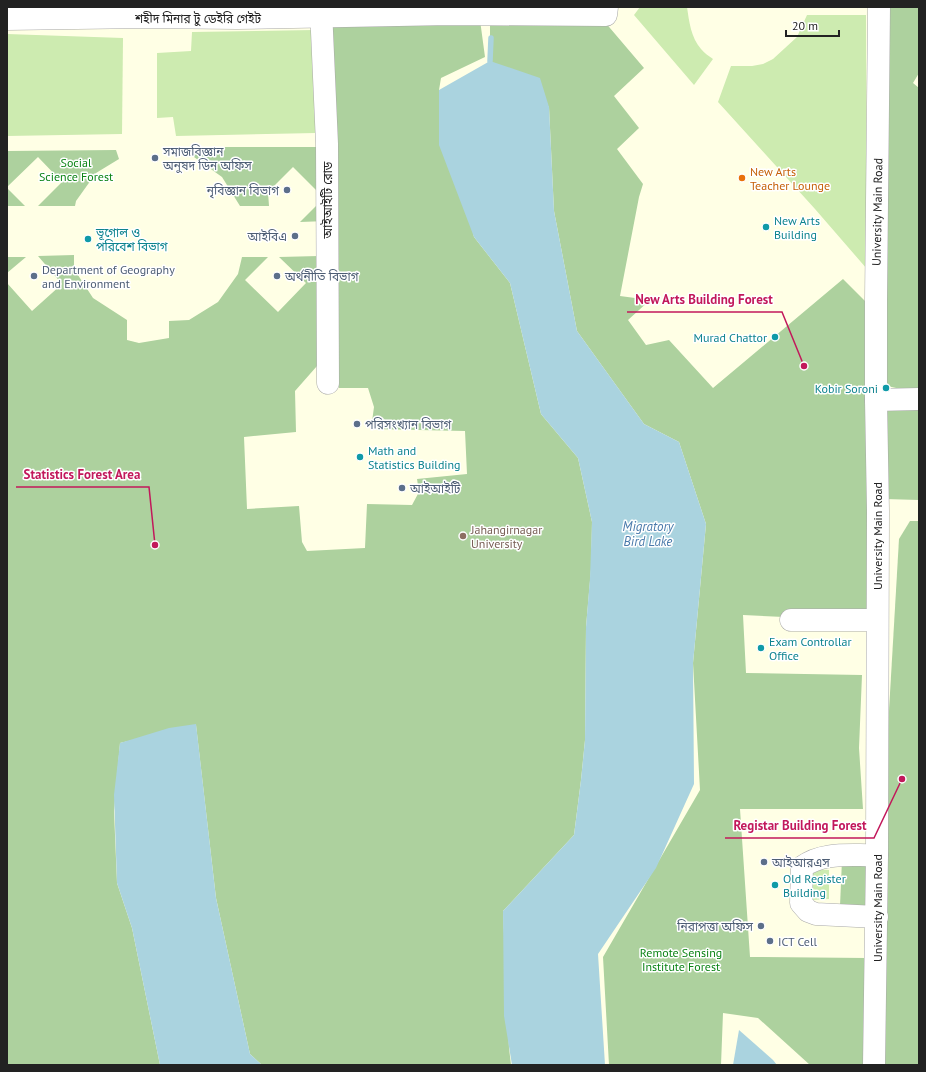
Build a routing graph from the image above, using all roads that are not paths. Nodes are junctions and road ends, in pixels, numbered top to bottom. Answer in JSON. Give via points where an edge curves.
{"nodes":[{"id":1,"x":879,"y":7,"type":"edge"},
{"id":2,"x":450,"y":10,"type":"edge"},
{"id":3,"x":607,"y":10,"type":"edge"},
{"id":4,"x":7,"y":11,"type":"edge"},
{"id":5,"x":60,"y":12,"type":"edge"},
{"id":6,"x":321,"y":13,"type":"junction"},
{"id":7,"x":7,"y":19,"type":"edge"},
{"id":8,"x":328,"y":383,"type":"dead end"},
{"id":9,"x":876,"y":400,"type":"junction"},
{"id":10,"x":919,"y":400,"type":"edge"},
{"id":11,"x":791,"y":620,"type":"dead end"},
{"id":12,"x":877,"y":620,"type":"junction"},
{"id":13,"x":877,"y":855,"type":"junction"},
{"id":14,"x":877,"y":917,"type":"junction"},
{"id":15,"x":874,"y":1065,"type":"edge"}],
"edges":[{"from":1,"to":9,"type":"street","name":"University Main Road"},
{"from":2,"to":3,"type":"street","name":"শহীদ মিনার টু ডেইরি গেইট"},
{"from":2,"to":6,"type":"street","name":"শহীদ মিনার টু ডেইরি গেইট"},
{"from":4,"to":5,"type":"street"},
{"from":5,"to":6,"type":"street","via":[[139,10]]},
{"from":5,"to":6,"type":"street","name":"শহীদ মিনার টু ডেইরি গেইট","via":[[237,18]]},
{"from":5,"to":7,"type":"street","name":"শহীদ মিনার টু ডেইরি গেইট"},
{"from":6,"to":8,"type":"street","name":"আইআইটি রোড","via":[[327,144]]},
{"from":9,"to":10,"type":"street"},
{"from":9,"to":12,"type":"street","name":"University Main Road"},
{"from":11,"to":12,"type":"street"},
{"from":12,"to":13,"type":"street","name":"University Main Road"},
{"from":13,"to":14,"type":"street","name":"University Main Road"},
{"from":13,"to":14,"type":"street","via":[[823,856],[810,861],[802,867],[802,903],[808,911],[816,914]]},
{"from":14,"to":15,"type":"street","name":"University Main Road"}]}
